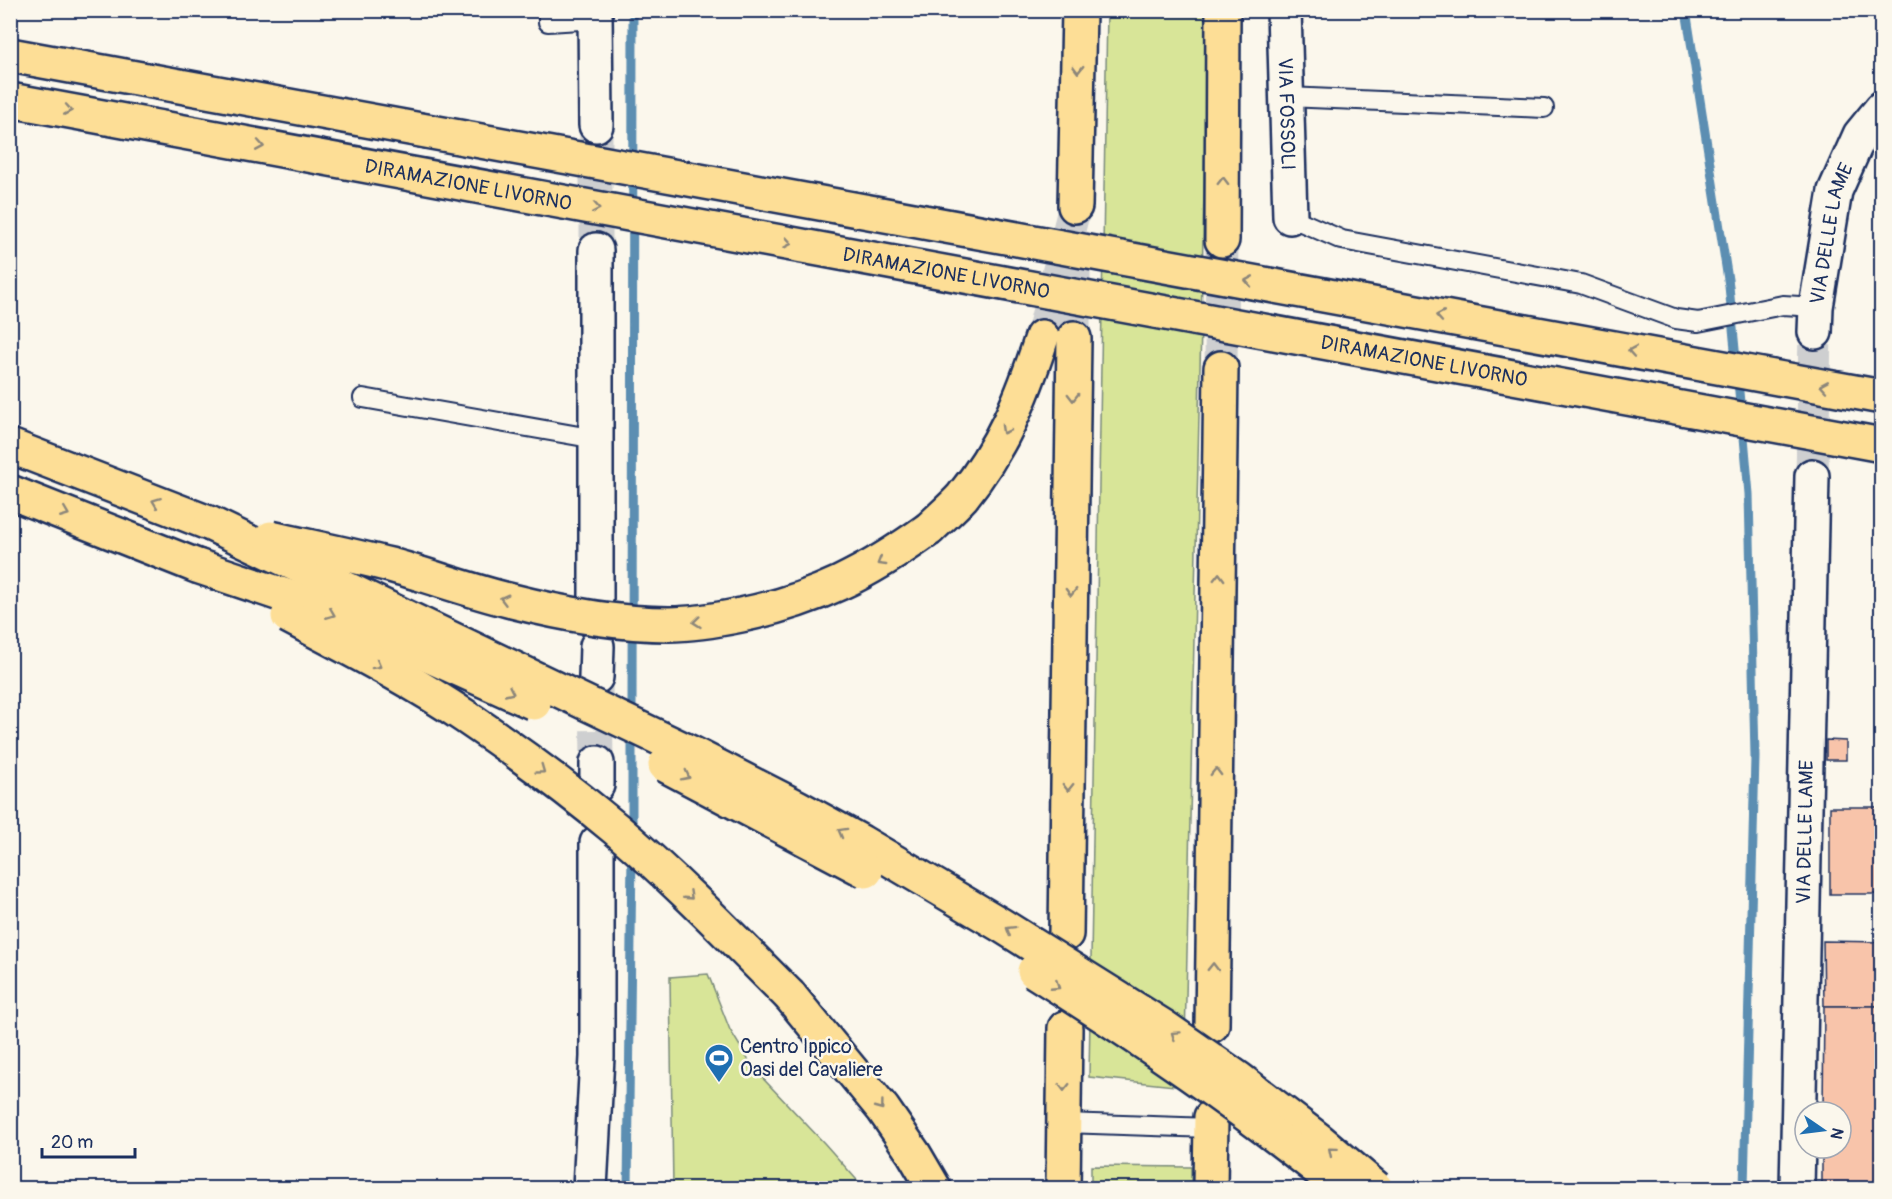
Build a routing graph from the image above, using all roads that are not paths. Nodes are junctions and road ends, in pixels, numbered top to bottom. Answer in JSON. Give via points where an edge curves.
{"nodes":[{"id":1,"x":548,"y":10,"type":"edge"},
{"id":2,"x":1079,"y":10,"type":"edge"},
{"id":3,"x":1223,"y":10,"type":"edge"},
{"id":4,"x":1284,"y":10,"type":"edge"},
{"id":5,"x":596,"y":15,"type":"edge"},
{"id":6,"x":10,"y":55,"type":"edge"},
{"id":7,"x":1287,"y":98,"type":"junction"},
{"id":8,"x":10,"y":100,"type":"edge"},
{"id":9,"x":1544,"y":108,"type":"dead end"},
{"id":10,"x":1881,"y":108,"type":"edge"},
{"id":11,"x":596,"y":125,"type":"tunnel mouth"},
{"id":12,"x":1075,"y":206,"type":"tunnel mouth"},
{"id":13,"x":1290,"y":217,"type":"joint"},
{"id":14,"x":1222,"y":240,"type":"tunnel mouth"},
{"id":15,"x":596,"y":250,"type":"tunnel mouth"},
{"id":16,"x":1815,"y":320,"type":"joint"},
{"id":17,"x":1221,"y":368,"type":"tunnel mouth"},
{"id":18,"x":1881,"y":397,"type":"edge"},
{"id":19,"x":363,"y":398,"type":"dead end"},
{"id":20,"x":596,"y":439,"type":"junction"},
{"id":21,"x":10,"y":446,"type":"edge"},
{"id":22,"x":1881,"y":446,"type":"edge"},
{"id":23,"x":1812,"y":476,"type":"tunnel mouth"},
{"id":24,"x":10,"y":492,"type":"edge"},
{"id":25,"x":211,"y":524,"type":"junction"},
{"id":26,"x":197,"y":566,"type":"junction"},
{"id":27,"x":596,"y":600,"type":"dead end"},
{"id":28,"x":597,"y":843,"type":"dead end"},
{"id":29,"x":1066,"y":934,"type":"dead end"},
{"id":30,"x":1212,"y":1025,"type":"dead end"},
{"id":31,"x":1065,"y":1028,"type":"dead end"},
{"id":32,"x":1211,"y":1122,"type":"joint"},
{"id":33,"x":1064,"y":1123,"type":"junction"},
{"id":34,"x":590,"y":1188,"type":"edge"},
{"id":35,"x":934,"y":1188,"type":"edge"},
{"id":36,"x":1063,"y":1188,"type":"edge"},
{"id":37,"x":1210,"y":1188,"type":"edge"},
{"id":38,"x":1341,"y":1188,"type":"edge"},
{"id":39,"x":1376,"y":1188,"type":"edge"},
{"id":40,"x":1797,"y":1188,"type":"edge"}],
"edges":[{"from":1,"to":5,"type":"lane","via":[[548,22]]},
{"from":2,"to":12,"type":"highway","one_way":true},
{"from":14,"to":3,"type":"highway","one_way":true},
{"from":4,"to":7,"type":"street","name":"VIA FOSSOLI"},
{"from":5,"to":11,"type":"street"},
{"from":18,"to":6,"type":"highway","one_way":true,"bridge":true},
{"from":7,"to":9,"type":"lane"},
{"from":7,"to":13,"type":"street","name":"VIA FOSSOLI"},
{"from":8,"to":22,"type":"highway","name":"DIRAMAZIONE LIVORNO","one_way":true,"bridge":true},
{"from":10,"to":16,"type":"street","name":"VIA DELLE LAME","via":[[1860,135],[1835,191]]},
{"from":13,"to":16,"type":"lane","via":[[1342,240],[1581,284],[1676,319],[1698,322],[1783,305]]},
{"from":15,"to":20,"type":"street"},
{"from":30,"to":17,"type":"highway","one_way":true},
{"from":19,"to":20,"type":"lane"},
{"from":20,"to":27,"type":"street"},
{"from":25,"to":21,"type":"highway","one_way":true},
{"from":23,"to":40,"type":"street","name":"VIA DELLE LAME"},
{"from":24,"to":26,"type":"highway","one_way":true},
{"from":29,"to":25,"type":"highway","one_way":true,"bridge":true,"via":[[1058,338],[987,463],[929,529],[895,554],[831,589],[794,603],[721,620],[670,624],[615,620],[537,607],[390,565]]},
{"from":39,"to":25,"type":"highway","one_way":true,"bridge":true,"via":[[1248,1086],[1164,1028],[861,842],[693,754]]},
{"from":26,"to":35,"type":"highway","one_way":true,"bridge":true,"via":[[426,691],[544,772],[616,829],[710,915],[790,996],[883,1109]]},
{"from":26,"to":38,"type":"highway","one_way":true,"bridge":true,"via":[[301,601],[506,690],[680,772],[855,864],[1035,972],[1153,1049]]},
{"from":28,"to":34,"type":"street","via":[[597,1057]]},
{"from":31,"to":33,"type":"highway","one_way":true},
{"from":32,"to":33,"type":"lane"},
{"from":32,"to":37,"type":"highway"},
{"from":33,"to":36,"type":"highway"}]}
